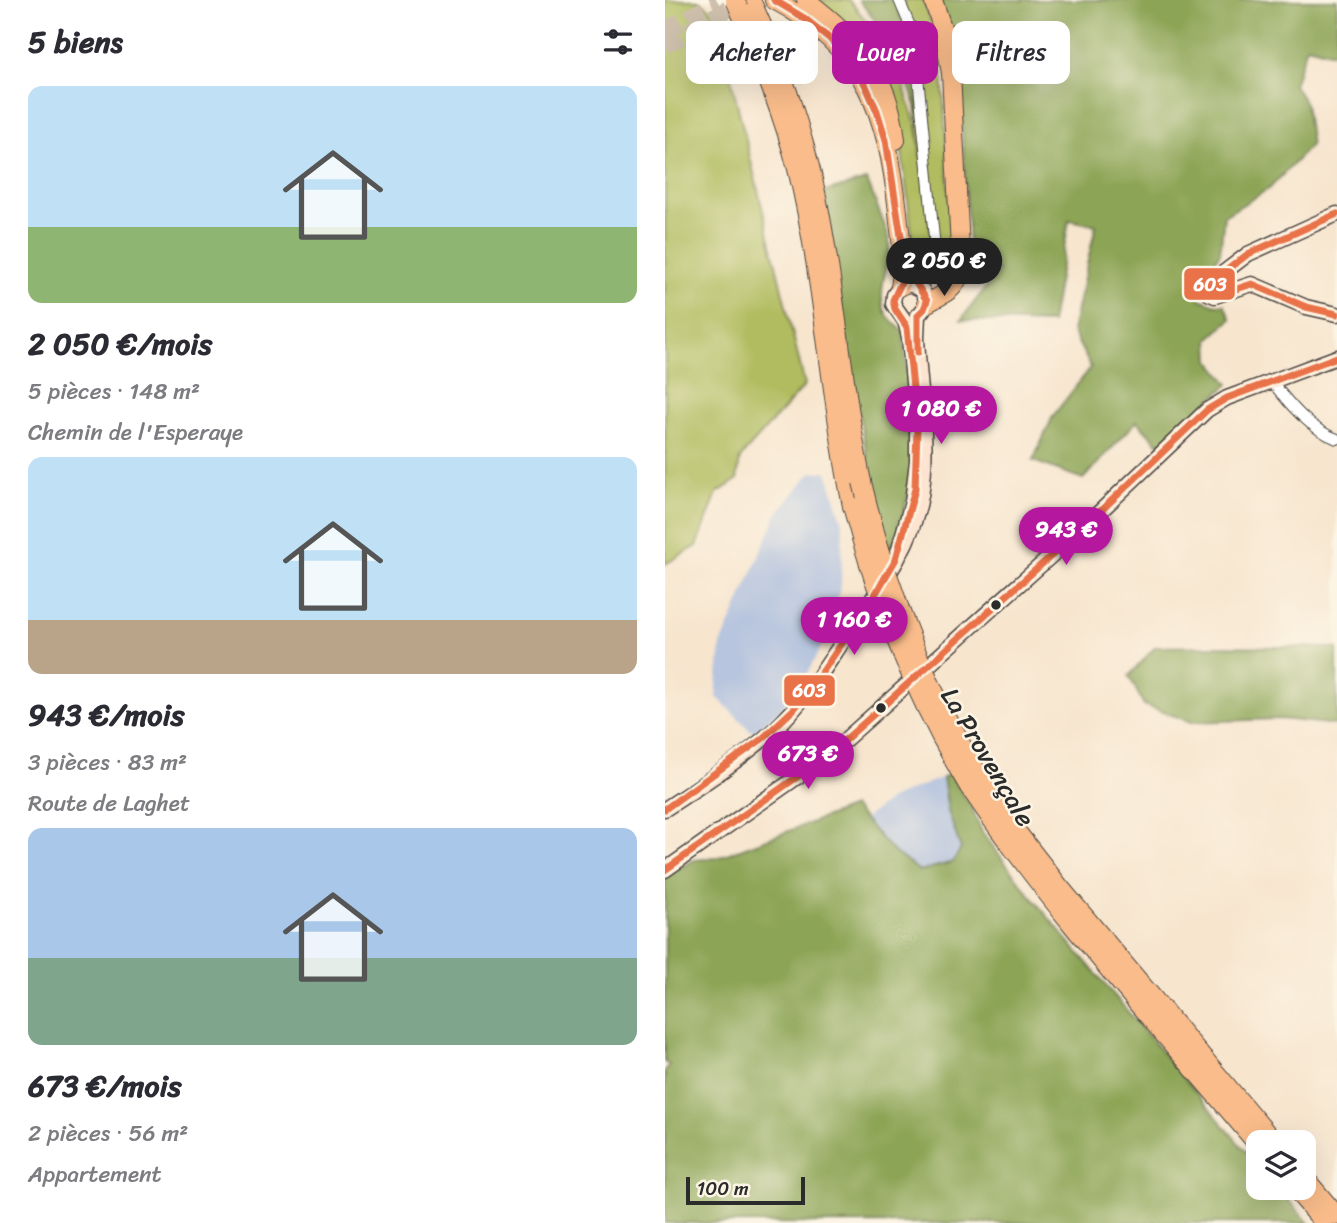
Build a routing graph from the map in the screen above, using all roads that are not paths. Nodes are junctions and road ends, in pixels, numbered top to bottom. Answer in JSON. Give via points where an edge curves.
{"nodes":[{"id":1,"x":774,"y":0,"type":"edge"},
{"id":2,"x":806,"y":0,"type":"edge"},
{"id":3,"x":899,"y":0,"type":"edge"},
{"id":4,"x":933,"y":0,"type":"edge"},
{"id":5,"x":745,"y":5,"type":"edge"},
{"id":6,"x":1337,"y":214,"type":"edge"},
{"id":7,"x":917,"y":295,"type":"junction"},
{"id":8,"x":1337,"y":314,"type":"edge"},
{"id":9,"x":901,"y":315,"type":"junction"},
{"id":10,"x":1337,"y":357,"type":"edge"},
{"id":11,"x":1273,"y":383,"type":"junction"},
{"id":12,"x":1337,"y":439,"type":"edge"},
{"id":13,"x":896,"y":559,"type":"junction"},
{"id":14,"x":975,"y":783,"type":"junction"},
{"id":15,"x":665,"y":809,"type":"edge"},
{"id":16,"x":665,"y":870,"type":"edge"},
{"id":17,"x":1264,"y":1130,"type":"edge"},
{"id":18,"x":1246,"y":1131,"type":"edge"},
{"id":19,"x":1316,"y":1191,"type":"edge"},
{"id":20,"x":1304,"y":1200,"type":"edge"},
{"id":21,"x":1337,"y":1216,"type":"edge"},
{"id":22,"x":1324,"y":1223,"type":"edge"}],
"edges":[{"from":1,"to":7,"type":"highway","via":[[834,41],[870,94],[892,166],[902,247]]},
{"from":2,"to":7,"type":"highway","via":[[858,45],[886,93]]},
{"from":3,"to":7,"type":"street","via":[[915,46],[935,248],[932,268]]},
{"from":4,"to":7,"type":"highway","via":[[951,73],[961,258],[942,285]]},
{"from":5,"to":14,"type":"highway","name":"La Provençale","bridge":true,"via":[[796,116],[811,169],[862,482],[878,545],[906,628]]},
{"from":5,"to":14,"type":"highway","name":"La Provençale","bridge":true,"via":[[800,181],[852,506],[905,664],[942,741]]},
{"from":6,"to":8,"type":"main road","via":[[1248,254],[1210,283],[1208,293],[1215,296],[1257,285],[1306,307]]},
{"from":7,"to":9,"type":"main road","via":[[909,317]]},
{"from":7,"to":9,"type":"main road","via":[[893,300]]},
{"from":7,"to":13,"type":"main road","via":[[924,475],[913,528]]},
{"from":9,"to":13,"type":"main road","via":[[909,337],[917,461],[912,502]]},
{"from":10,"to":11,"type":"main road"},
{"from":11,"to":12,"type":"street","via":[[1304,419]]},
{"from":11,"to":16,"type":"main road","via":[[1227,398],[1207,410],[827,756]]},
{"from":13,"to":15,"type":"main road","via":[[793,710],[762,740]]},
{"from":14,"to":17,"type":"highway","name":"La Provençale"},
{"from":14,"to":18,"type":"highway","name":"La Provençale","via":[[1044,889]]},
{"from":19,"to":21,"type":"highway"},
{"from":20,"to":22,"type":"highway"}]}
